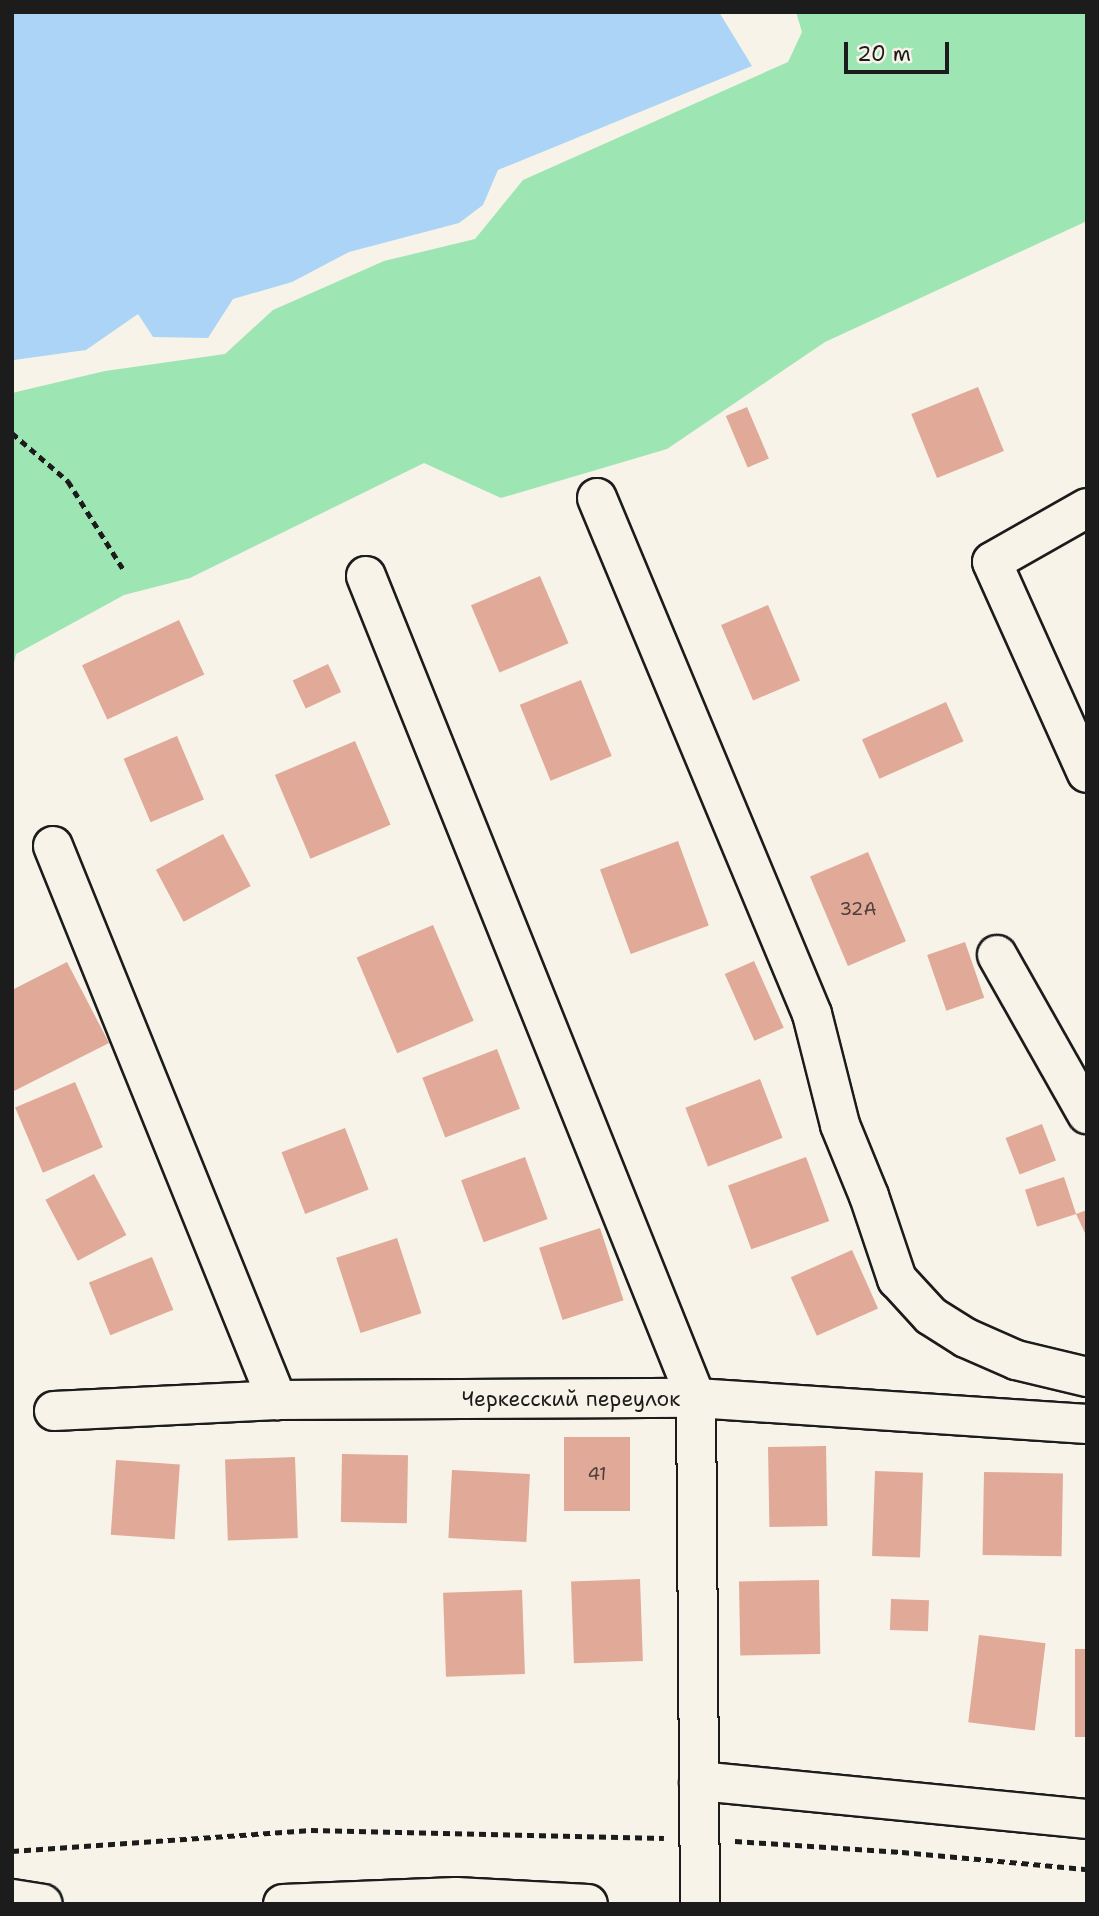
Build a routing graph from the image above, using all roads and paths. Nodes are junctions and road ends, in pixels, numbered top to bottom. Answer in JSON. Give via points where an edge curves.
{"nodes":[{"id":1,"x":12,"y":433,"type":"edge"},
{"id":2,"x":597,"y":498,"type":"dead end"},
{"id":3,"x":1087,"y":508,"type":"edge"},
{"id":4,"x":125,"y":572,"type":"dead end"},
{"id":5,"x":366,"y":576,"type":"dead end"},
{"id":6,"x":1087,"y":773,"type":"edge"},
{"id":7,"x":53,"y":846,"type":"dead end"},
{"id":8,"x":997,"y":955,"type":"dead end"},
{"id":9,"x":1087,"y":1114,"type":"edge"},
{"id":10,"x":1087,"y":1377,"type":"edge"},
{"id":11,"x":696,"y":1398,"type":"junction"},
{"id":12,"x":277,"y":1400,"type":"junction"},
{"id":13,"x":54,"y":1411,"type":"dead end"},
{"id":14,"x":1087,"y":1424,"type":"edge"},
{"id":15,"x":699,"y":1781,"type":"junction"},
{"id":16,"x":1087,"y":1819,"type":"edge"},
{"id":17,"x":699,"y":1838,"type":"junction"},
{"id":18,"x":12,"y":1851,"type":"edge"},
{"id":19,"x":1087,"y":1869,"type":"edge"},
{"id":20,"x":12,"y":1899,"type":"edge"},
{"id":21,"x":43,"y":1904,"type":"edge"},
{"id":22,"x":283,"y":1904,"type":"edge"},
{"id":23,"x":588,"y":1904,"type":"edge"},
{"id":24,"x":700,"y":1904,"type":"edge"}],
"edges":[{"from":1,"to":4,"type":"path","via":[[68,481]]},
{"from":2,"to":10,"type":"street","via":[[812,1014],[840,1125],[897,1279],[931,1316],[966,1338],[1016,1360]]},
{"from":3,"to":6,"type":"street","via":[[992,562]]},
{"from":5,"to":11,"type":"street"},
{"from":7,"to":12,"type":"street"},
{"from":8,"to":9,"type":"street"},
{"from":11,"to":12,"type":"street","name":"Черкесский переулок"},
{"from":11,"to":14,"type":"street","name":"Черкесский переулок"},
{"from":11,"to":15,"type":"street"},
{"from":12,"to":13,"type":"street","name":"Черкесский переулок"},
{"from":15,"to":16,"type":"street"},
{"from":15,"to":17,"type":"street"},
{"from":17,"to":18,"type":"path","via":[[311,1830]]},
{"from":17,"to":19,"type":"path"},
{"from":17,"to":24,"type":"street"},
{"from":20,"to":21,"type":"street"},
{"from":22,"to":23,"type":"street","via":[[456,1897]]}]}
